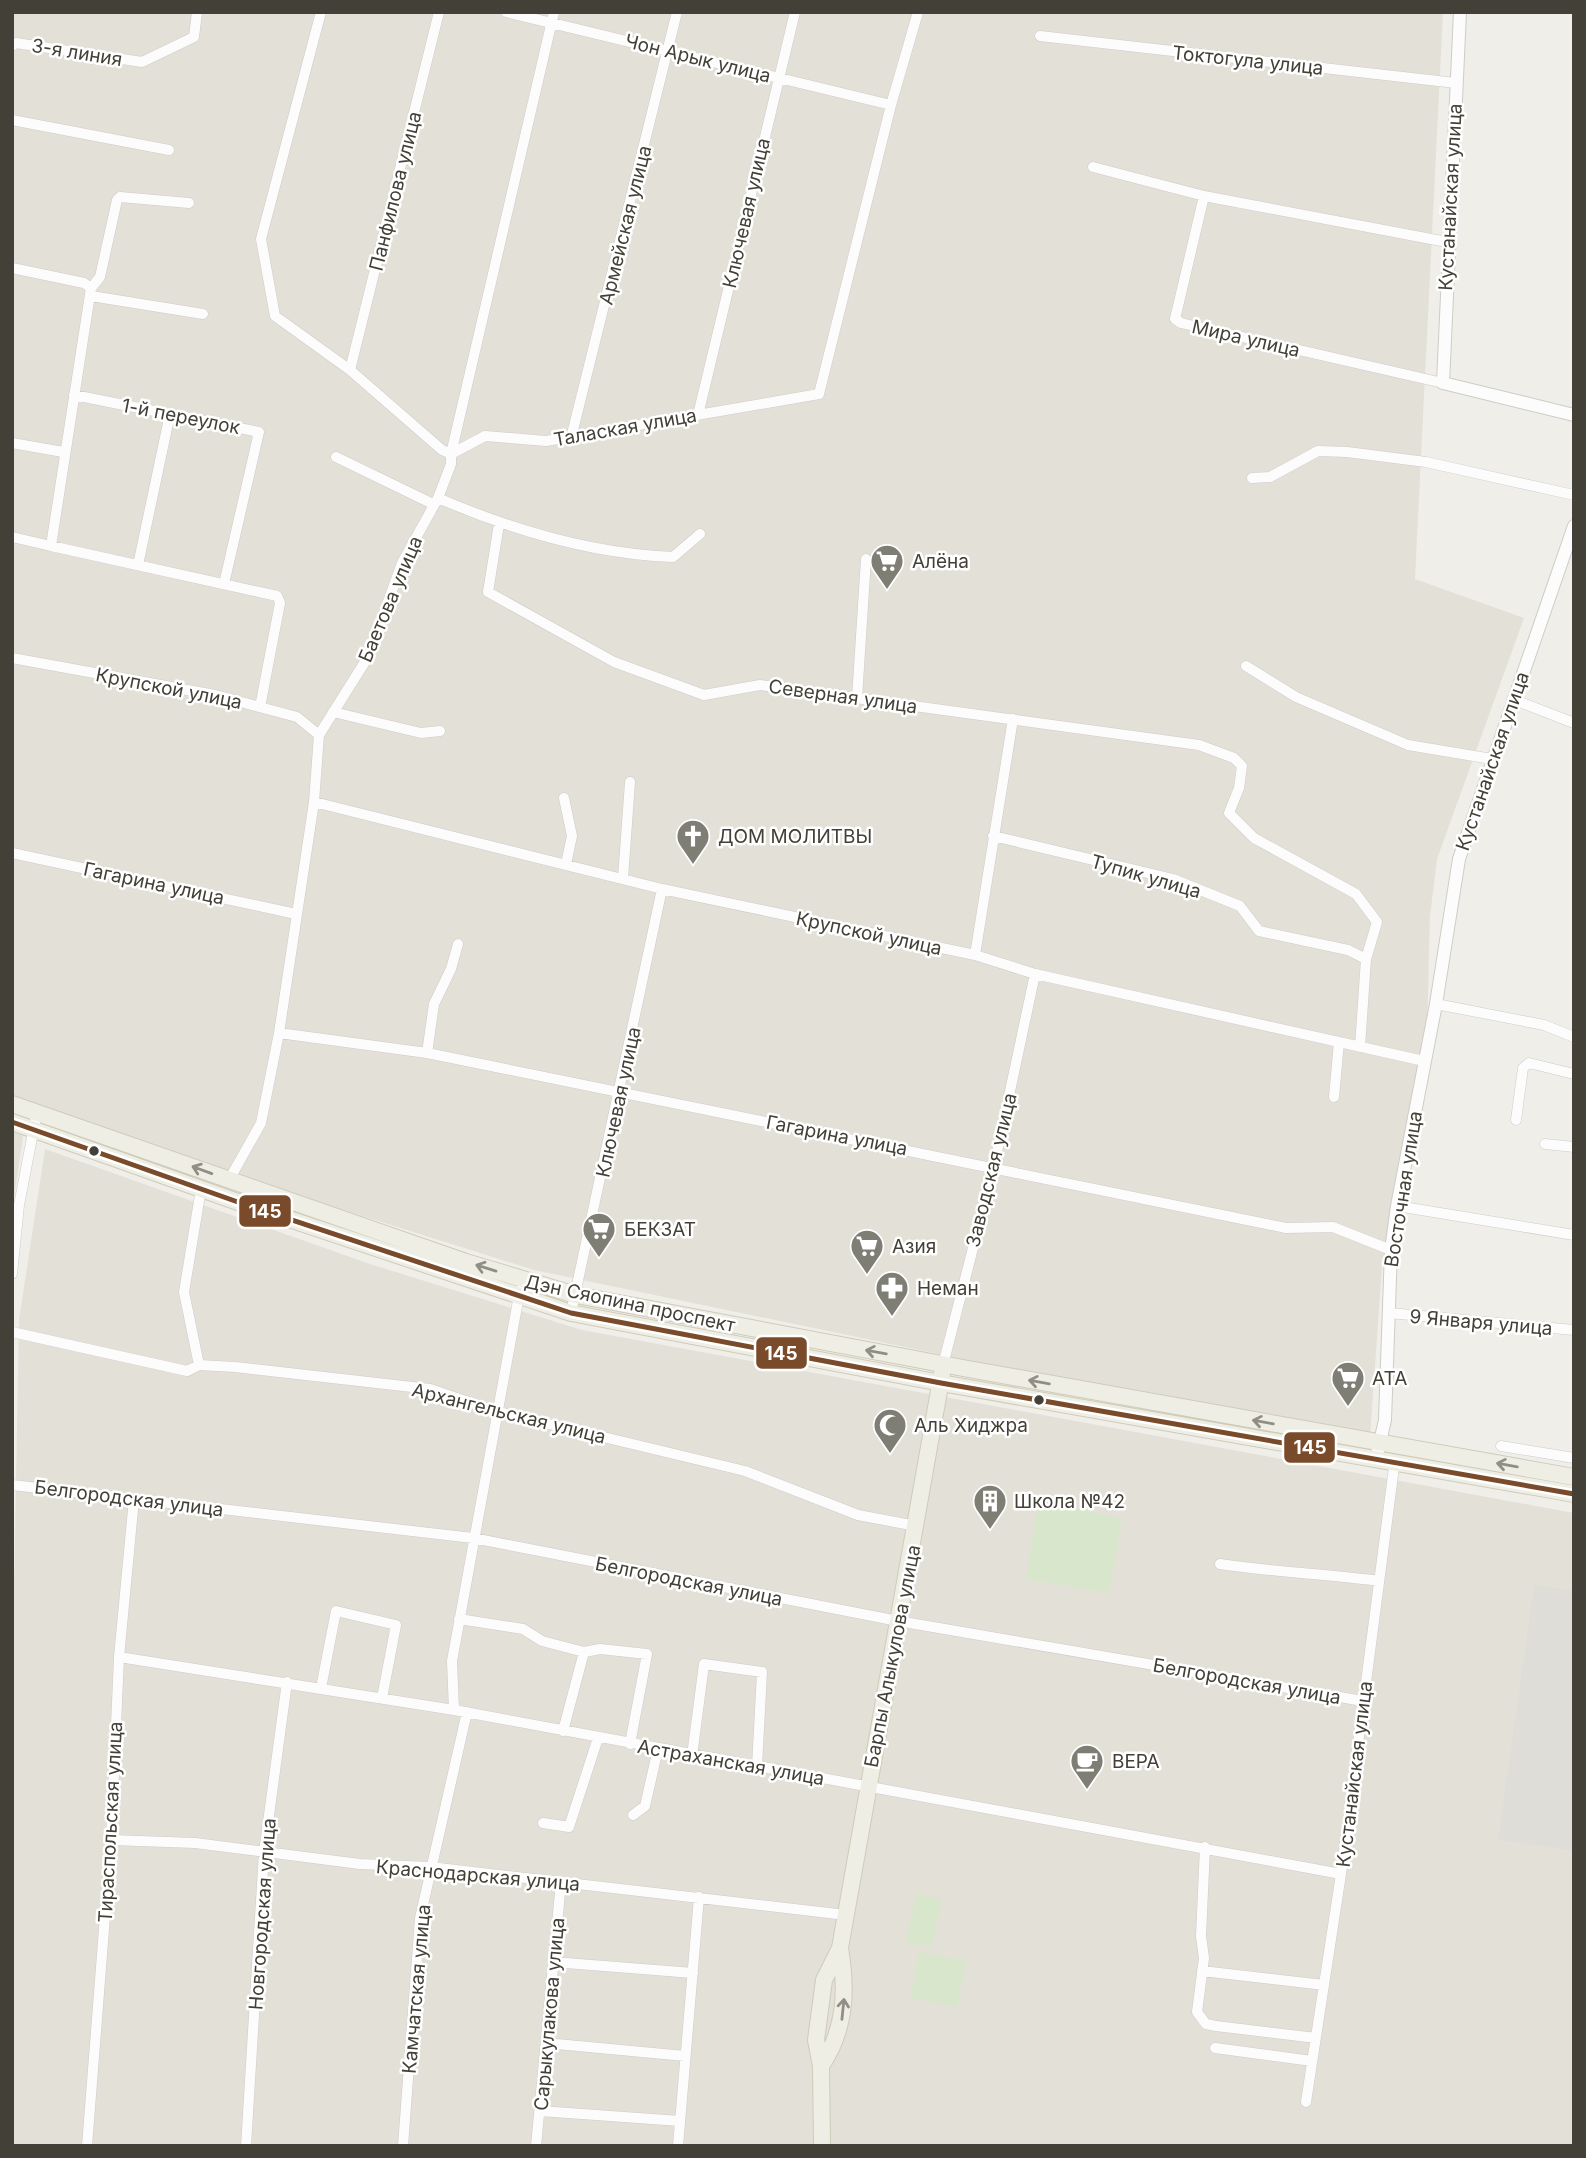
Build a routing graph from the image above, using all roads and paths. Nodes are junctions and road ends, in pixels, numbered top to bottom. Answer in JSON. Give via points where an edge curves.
{"nodes":[{"id":1,"x":197,"y":12,"type":"edge"},
{"id":2,"x":321,"y":12,"type":"edge"},
{"id":3,"x":439,"y":12,"type":"edge"},
{"id":4,"x":506,"y":12,"type":"edge"},
{"id":5,"x":677,"y":12,"type":"edge"},
{"id":6,"x":795,"y":12,"type":"edge"},
{"id":7,"x":918,"y":12,"type":"edge"},
{"id":8,"x":1460,"y":12,"type":"edge"},
{"id":9,"x":553,"y":17,"type":"edge"},
{"id":10,"x":1040,"y":36,"type":"dead end"},
{"id":11,"x":12,"y":46,"type":"edge"},
{"id":12,"x":668,"y":50,"type":"junction"},
{"id":13,"x":778,"y":78,"type":"junction"},
{"id":14,"x":1456,"y":83,"type":"junction"},
{"id":15,"x":891,"y":105,"type":"junction"},
{"id":16,"x":12,"y":120,"type":"edge"},
{"id":17,"x":169,"y":150,"type":"dead end"},
{"id":18,"x":1093,"y":167,"type":"dead end"},
{"id":19,"x":1204,"y":196,"type":"junction"},
{"id":20,"x":189,"y":203,"type":"dead end"},
{"id":21,"x":1447,"y":242,"type":"junction"},
{"id":22,"x":12,"y":268,"type":"edge"},
{"id":23,"x":91,"y":292,"type":"junction"},
{"id":24,"x":203,"y":314,"type":"dead end"},
{"id":25,"x":351,"y":370,"type":"junction"},
{"id":26,"x":1443,"y":383,"type":"junction"},
{"id":27,"x":74,"y":395,"type":"junction"},
{"id":28,"x":170,"y":414,"type":"junction"},
{"id":29,"x":698,"y":415,"type":"junction"},
{"id":30,"x":1574,"y":415,"type":"edge"},
{"id":31,"x":571,"y":438,"type":"junction"},
{"id":32,"x":12,"y":443,"type":"edge"},
{"id":33,"x":63,"y":452,"type":"junction"},
{"id":34,"x":451,"y":454,"type":"junction"},
{"id":35,"x":337,"y":457,"type":"dead end"},
{"id":36,"x":1252,"y":478,"type":"dead end"},
{"id":37,"x":1574,"y":495,"type":"edge"},
{"id":38,"x":436,"y":501,"type":"junction"},
{"id":39,"x":499,"y":524,"type":"junction"},
{"id":40,"x":1574,"y":526,"type":"edge"},
{"id":41,"x":700,"y":534,"type":"dead end"},
{"id":42,"x":12,"y":537,"type":"edge"},
{"id":43,"x":51,"y":546,"type":"junction"},
{"id":44,"x":866,"y":559,"type":"dead end"},
{"id":45,"x":138,"y":565,"type":"junction"},
{"id":46,"x":225,"y":584,"type":"junction"},
{"id":47,"x":12,"y":658,"type":"edge"},
{"id":48,"x":1246,"y":666,"type":"dead end"},
{"id":49,"x":857,"y":698,"type":"junction"},
{"id":50,"x":1512,"y":699,"type":"junction"},
{"id":51,"x":260,"y":707,"type":"junction"},
{"id":52,"x":333,"y":712,"type":"junction"},
{"id":53,"x":1013,"y":719,"type":"junction"},
{"id":54,"x":1574,"y":723,"type":"edge"},
{"id":55,"x":440,"y":731,"type":"dead end"},
{"id":56,"x":319,"y":735,"type":"junction"},
{"id":57,"x":1492,"y":759,"type":"junction"},
{"id":58,"x":629,"y":782,"type":"dead end"},
{"id":59,"x":564,"y":797,"type":"dead end"},
{"id":60,"x":314,"y":802,"type":"junction"},
{"id":61,"x":993,"y":836,"type":"junction"},
{"id":62,"x":12,"y":853,"type":"edge"},
{"id":63,"x":566,"y":864,"type":"junction"},
{"id":64,"x":623,"y":878,"type":"junction"},
{"id":65,"x":662,"y":889,"type":"junction"},
{"id":66,"x":296,"y":914,"type":"junction"},
{"id":67,"x":458,"y":944,"type":"dead end"},
{"id":68,"x":975,"y":955,"type":"junction"},
{"id":69,"x":1366,"y":959,"type":"junction"},
{"id":70,"x":1035,"y":974,"type":"junction"},
{"id":71,"x":1436,"y":1003,"type":"junction"},
{"id":72,"x":279,"y":1033,"type":"junction"},
{"id":73,"x":1574,"y":1037,"type":"edge"},
{"id":74,"x":1339,"y":1042,"type":"junction"},
{"id":75,"x":1360,"y":1047,"type":"junction"},
{"id":76,"x":426,"y":1053,"type":"junction"},
{"id":77,"x":1424,"y":1061,"type":"junction"},
{"id":78,"x":1574,"y":1074,"type":"edge"},
{"id":79,"x":621,"y":1091,"type":"junction"},
{"id":80,"x":1334,"y":1097,"type":"dead end"},
{"id":81,"x":12,"y":1104,"type":"edge"},
{"id":82,"x":37,"y":1112,"type":"junction"},
{"id":83,"x":1516,"y":1120,"type":"dead end"},
{"id":84,"x":12,"y":1122,"type":"edge"},
{"id":85,"x":33,"y":1129,"type":"junction"},
{"id":86,"x":1545,"y":1144,"type":"dead end"},
{"id":87,"x":1574,"y":1147,"type":"edge"},
{"id":88,"x":994,"y":1166,"type":"junction"},
{"id":89,"x":229,"y":1180,"type":"junction"},
{"id":90,"x":201,"y":1189,"type":"junction"},
{"id":91,"x":1397,"y":1206,"type":"junction"},
{"id":92,"x":1574,"y":1235,"type":"edge"},
{"id":93,"x":1391,"y":1250,"type":"junction"},
{"id":94,"x":12,"y":1273,"type":"edge"},
{"id":95,"x":523,"y":1280,"type":"junction"},
{"id":96,"x":576,"y":1295,"type":"junction"},
{"id":97,"x":518,"y":1297,"type":"junction"},
{"id":98,"x":571,"y":1313,"type":"junction"},
{"id":99,"x":1389,"y":1313,"type":"junction"},
{"id":100,"x":1574,"y":1330,"type":"edge"},
{"id":101,"x":12,"y":1332,"type":"edge"},
{"id":102,"x":199,"y":1365,"type":"junction"},
{"id":103,"x":943,"y":1365,"type":"junction"},
{"id":104,"x":941,"y":1383,"type":"junction"},
{"id":105,"x":495,"y":1411,"type":"junction"},
{"id":106,"x":1397,"y":1446,"type":"junction"},
{"id":107,"x":1501,"y":1446,"type":"dead end"},
{"id":108,"x":1377,"y":1451,"type":"junction"},
{"id":109,"x":1574,"y":1458,"type":"edge"},
{"id":110,"x":1395,"y":1462,"type":"junction"},
{"id":111,"x":1574,"y":1477,"type":"edge"},
{"id":112,"x":12,"y":1485,"type":"edge"},
{"id":113,"x":1574,"y":1494,"type":"edge"},
{"id":114,"x":134,"y":1499,"type":"junction"},
{"id":115,"x":916,"y":1526,"type":"junction"},
{"id":116,"x":473,"y":1538,"type":"junction"},
{"id":117,"x":1220,"y":1564,"type":"dead end"},
{"id":118,"x":1379,"y":1581,"type":"junction"},
{"id":119,"x":459,"y":1619,"type":"junction"},
{"id":120,"x":898,"y":1621,"type":"junction"},
{"id":121,"x":583,"y":1652,"type":"junction"},
{"id":122,"x":120,"y":1657,"type":"junction"},
{"id":123,"x":287,"y":1682,"type":"junction"},
{"id":124,"x":321,"y":1688,"type":"junction"},
{"id":125,"x":382,"y":1698,"type":"junction"},
{"id":126,"x":1363,"y":1701,"type":"junction"},
{"id":127,"x":454,"y":1710,"type":"junction"},
{"id":128,"x":467,"y":1712,"type":"junction"},
{"id":129,"x":564,"y":1731,"type":"junction"},
{"id":130,"x":598,"y":1738,"type":"junction"},
{"id":131,"x":630,"y":1744,"type":"junction"},
{"id":132,"x":658,"y":1749,"type":"junction"},
{"id":133,"x":692,"y":1756,"type":"junction"},
{"id":134,"x":757,"y":1766,"type":"junction"},
{"id":135,"x":867,"y":1786,"type":"junction"},
{"id":136,"x":633,"y":1815,"type":"dead end"},
{"id":137,"x":543,"y":1823,"type":"dead end"},
{"id":138,"x":111,"y":1840,"type":"junction"},
{"id":139,"x":1205,"y":1847,"type":"junction"},
{"id":140,"x":264,"y":1852,"type":"junction"},
{"id":141,"x":430,"y":1867,"type":"junction"},
{"id":142,"x":1342,"y":1874,"type":"junction"},
{"id":143,"x":561,"y":1882,"type":"junction"},
{"id":144,"x":699,"y":1897,"type":"junction"},
{"id":145,"x":846,"y":1915,"type":"junction"},
{"id":146,"x":840,"y":1948,"type":"junction"},
{"id":147,"x":554,"y":1962,"type":"junction"},
{"id":148,"x":1202,"y":1971,"type":"junction"},
{"id":149,"x":693,"y":1973,"type":"junction"},
{"id":150,"x":1324,"y":1984,"type":"junction"},
{"id":151,"x":1316,"y":2038,"type":"junction"},
{"id":152,"x":546,"y":2043,"type":"junction"},
{"id":153,"x":1215,"y":2048,"type":"dead end"},
{"id":154,"x":685,"y":2056,"type":"junction"},
{"id":155,"x":1312,"y":2062,"type":"junction"},
{"id":156,"x":821,"y":2066,"type":"junction"},
{"id":157,"x":1306,"y":2102,"type":"dead end"},
{"id":158,"x":540,"y":2111,"type":"junction"},
{"id":159,"x":680,"y":2121,"type":"junction"},
{"id":160,"x":87,"y":2146,"type":"edge"},
{"id":161,"x":246,"y":2146,"type":"edge"},
{"id":162,"x":403,"y":2146,"type":"edge"},
{"id":163,"x":536,"y":2146,"type":"edge"},
{"id":164,"x":678,"y":2146,"type":"edge"},
{"id":165,"x":822,"y":2146,"type":"edge"}],
"edges":[{"from":1,"to":11,"type":"street","name":"3-я линия","via":[[194,37],[142,62]]},
{"from":2,"to":25,"type":"street","via":[[261,239],[275,316]]},
{"from":3,"to":25,"type":"street","name":"Панфилова улица"},
{"from":4,"to":9,"type":"street","name":"Чон Арык улица"},
{"from":5,"to":12,"type":"street","name":"Армейская улица"},
{"from":6,"to":13,"type":"street","name":"Ключевая улица"},
{"from":7,"to":15,"type":"street","name":"Талаская улица"},
{"from":8,"to":14,"type":"street","name":"Кустанайская улица"},
{"from":9,"to":12,"type":"street","name":"Чон Арык улица"},
{"from":9,"to":34,"type":"street","name":"Баетова улица"},
{"from":10,"to":14,"type":"street","name":"Токтогула улица"},
{"from":12,"to":13,"type":"street","name":"Чон Арык улица"},
{"from":12,"to":31,"type":"street","name":"Армейская улица"},
{"from":13,"to":15,"type":"street","name":"Чон Арык улица"},
{"from":13,"to":29,"type":"street","name":"Ключевая улица"},
{"from":14,"to":21,"type":"street","name":"Кустанайская улица"},
{"from":15,"to":29,"type":"street","name":"Талаская улица","via":[[819,394]]},
{"from":16,"to":17,"type":"street"},
{"from":18,"to":19,"type":"street"},
{"from":19,"to":21,"type":"street"},
{"from":19,"to":26,"type":"street","name":"Мира улица","via":[[1175,319]]},
{"from":20,"to":23,"type":"street","via":[[120,197],[100,277]]},
{"from":21,"to":26,"type":"street","name":"Кустанайская улица"},
{"from":22,"to":23,"type":"street","via":[[85,284]]},
{"from":23,"to":24,"type":"street"},
{"from":23,"to":27,"type":"street"},
{"from":25,"to":34,"type":"street"},
{"from":26,"to":30,"type":"street"},
{"from":27,"to":28,"type":"street","name":"1-й переулок"},
{"from":27,"to":33,"type":"street"},
{"from":28,"to":45,"type":"street"},
{"from":28,"to":46,"type":"street","name":"1-й переулок","via":[[259,432]]},
{"from":29,"to":31,"type":"street","name":"Талаская улица"},
{"from":31,"to":34,"type":"street","name":"Талаская улица","via":[[546,441],[485,436]]},
{"from":32,"to":33,"type":"street"},
{"from":33,"to":43,"type":"street"},
{"from":34,"to":38,"type":"street","name":"Баетова улица","via":[[452,464]]},
{"from":35,"to":38,"type":"street"},
{"from":36,"to":37,"type":"street","via":[[1270,477],[1318,451],[1347,452],[1426,462]]},
{"from":38,"to":39,"type":"street"},
{"from":38,"to":52,"type":"street","name":"Баетова улица","via":[[402,563],[368,657]]},
{"from":39,"to":41,"type":"street","via":[[638,556],[673,557]]},
{"from":39,"to":49,"type":"street","name":"Северная улица","via":[[488,592],[614,662],[704,695],[760,685]]},
{"from":40,"to":50,"type":"street","name":"Кустанайская улица"},
{"from":42,"to":43,"type":"street"},
{"from":43,"to":45,"type":"street"},
{"from":44,"to":49,"type":"street"},
{"from":45,"to":46,"type":"street"},
{"from":46,"to":51,"type":"street","via":[[277,596],[281,603]]},
{"from":47,"to":51,"type":"street","name":"Крупской улица"},
{"from":48,"to":57,"type":"street","via":[[1296,697],[1408,745]]},
{"from":49,"to":53,"type":"street","name":"Северная улица"},
{"from":50,"to":54,"type":"street"},
{"from":50,"to":57,"type":"street","name":"Кустанайская улица"},
{"from":51,"to":56,"type":"street","name":"Крупской улица","via":[[297,717]]},
{"from":52,"to":55,"type":"street","via":[[421,733]]},
{"from":52,"to":56,"type":"street","name":"Баетова улица"},
{"from":53,"to":61,"type":"street"},
{"from":53,"to":69,"type":"street","name":"Северная улица","via":[[1199,745],[1234,758],[1242,766],[1229,813],[1254,838],[1356,894],[1377,922]]},
{"from":56,"to":60,"type":"street","name":"Баетова улица"},
{"from":57,"to":71,"type":"street","name":"Кустанайская улица","via":[[1459,859]]},
{"from":58,"to":64,"type":"street"},
{"from":59,"to":63,"type":"street","via":[[572,836]]},
{"from":60,"to":63,"type":"street","name":"Крупской улица"},
{"from":60,"to":66,"type":"street","name":"Баетова улица"},
{"from":61,"to":68,"type":"street"},
{"from":61,"to":69,"type":"street","name":"Тупик улица","via":[[1173,879],[1240,906],[1259,931],[1348,950]]},
{"from":62,"to":66,"type":"street","name":"Гагарина улица"},
{"from":63,"to":64,"type":"street","name":"Крупской улица"},
{"from":64,"to":65,"type":"street","name":"Крупской улица"},
{"from":65,"to":68,"type":"street","name":"Крупской улица"},
{"from":65,"to":79,"type":"street","name":"Ключевая улица"},
{"from":66,"to":72,"type":"street","name":"Баетова улица"},
{"from":67,"to":76,"type":"street","via":[[434,1004]]},
{"from":68,"to":70,"type":"street","name":"Крупской улица"},
{"from":69,"to":75,"type":"street"},
{"from":70,"to":74,"type":"street","name":"Крупской улица"},
{"from":70,"to":88,"type":"street","name":"Заводская улица"},
{"from":71,"to":73,"type":"street","via":[[1544,1025]]},
{"from":71,"to":77,"type":"street","name":"Восточная улица"},
{"from":72,"to":76,"type":"street","name":"Гагарина улица"},
{"from":72,"to":89,"type":"street","name":"Баетова улица","via":[[261,1123]]},
{"from":74,"to":75,"type":"street","name":"Крупской улица"},
{"from":74,"to":80,"type":"street"},
{"from":75,"to":77,"type":"street","name":"Крупской улица"},
{"from":76,"to":79,"type":"street","name":"Гагарина улица"},
{"from":77,"to":91,"type":"street","name":"Восточная улица"},
{"from":78,"to":83,"type":"street","via":[[1529,1063],[1523,1068]]},
{"from":79,"to":88,"type":"street","name":"Гагарина улица"},
{"from":79,"to":96,"type":"street","name":"Ключевая улица"},
{"from":81,"to":82,"type":"main road","name":"Дэн Сяопина проспект"},
{"from":82,"to":85,"type":"street"},
{"from":89,"to":82,"type":"main road","name":"Дэн Сяопина проспект","one_way":true},
{"from":84,"to":85,"type":"main road","name":"Дэн Сяопина проспект"},
{"from":85,"to":90,"type":"main road","name":"Дэн Сяопина проспект"},
{"from":85,"to":94,"type":"street"},
{"from":86,"to":87,"type":"street"},
{"from":88,"to":93,"type":"street","name":"Гагарина улица","via":[[1286,1228],[1333,1227]]},
{"from":88,"to":103,"type":"street","name":"Заводская улица"},
{"from":95,"to":89,"type":"main road","name":"Дэн Сяопина проспект","one_way":true},
{"from":90,"to":97,"type":"main road","name":"Дэн Сяопина проспект"},
{"from":90,"to":102,"type":"street","via":[[184,1292]]},
{"from":91,"to":92,"type":"street"},
{"from":91,"to":93,"type":"street","name":"Восточная улица"},
{"from":93,"to":99,"type":"street","name":"Восточная улица"},
{"from":95,"to":96,"type":"main road","name":"Дэн Сяопина проспект"},
{"from":95,"to":97,"type":"street"},
{"from":96,"to":98,"type":"street","name":"Ключевая улица"},
{"from":103,"to":96,"type":"main road","name":"Дэн Сяопина проспект","one_way":true},
{"from":97,"to":98,"type":"main road","name":"Дэн Сяопина проспект"},
{"from":97,"to":105,"type":"street"},
{"from":98,"to":104,"type":"main road","name":"Дэн Сяопина проспект"},
{"from":99,"to":100,"type":"street","name":"9 Января улица"},
{"from":99,"to":108,"type":"street","name":"Восточная улица","via":[[1385,1420]]},
{"from":101,"to":102,"type":"street","name":"Архангельская улица","via":[[187,1371]]},
{"from":102,"to":105,"type":"street","name":"Архангельская улица","via":[[430,1389]]},
{"from":103,"to":104,"type":"main road","name":"Барпы Алыкулова улица"},
{"from":108,"to":103,"type":"main road","name":"Дэн Сяопина проспект","one_way":true},
{"from":104,"to":108,"type":"main road","name":"Дэн Сяопина проспект"},
{"from":104,"to":115,"type":"main road","name":"Барпы Алыкулова улица"},
{"from":105,"to":115,"type":"street","name":"Архангельская улица","via":[[746,1471],[858,1515]]},
{"from":105,"to":116,"type":"street"},
{"from":106,"to":108,"type":"main road","name":"Дэн Сяопина проспект"},
{"from":106,"to":110,"type":"street","name":"Кустанайская улица"},
{"from":111,"to":106,"type":"main road","name":"Дэн Сяопина проспект","one_way":true},
{"from":107,"to":109,"type":"street"},
{"from":108,"to":110,"type":"main road","name":"Дэн Сяопина проспект"},
{"from":110,"to":113,"type":"main road","name":"Дэн Сяопина проспект"},
{"from":110,"to":118,"type":"street","name":"Кустанайская улица"},
{"from":112,"to":114,"type":"street","name":"Белгородская улица"},
{"from":114,"to":116,"type":"street","name":"Белгородская улица"},
{"from":114,"to":122,"type":"street","name":"Тираспольская улица"},
{"from":115,"to":120,"type":"main road","name":"Барпы Алыкулова улица"},
{"from":116,"to":119,"type":"street"},
{"from":116,"to":120,"type":"street","name":"Белгородская улица"},
{"from":117,"to":118,"type":"street"},
{"from":118,"to":126,"type":"street","name":"Кустанайская улица"},
{"from":119,"to":121,"type":"street","via":[[523,1629],[542,1641]]},
{"from":119,"to":127,"type":"street","via":[[452,1661]]},
{"from":120,"to":126,"type":"street","name":"Белгородская улица"},
{"from":120,"to":135,"type":"main road","name":"Барпы Алыкулова улица"},
{"from":121,"to":129,"type":"street"},
{"from":121,"to":131,"type":"street","via":[[600,1649],[647,1654]]},
{"from":122,"to":123,"type":"street","name":"Астраханская улица"},
{"from":122,"to":138,"type":"street","name":"Тираспольская улица"},
{"from":123,"to":124,"type":"street","name":"Астраханская улица"},
{"from":123,"to":140,"type":"street","name":"Новгородская улица"},
{"from":124,"to":125,"type":"street","name":"Астраханская улица"},
{"from":124,"to":125,"type":"street","via":[[336,1611],[396,1625]]},
{"from":125,"to":127,"type":"street","name":"Астраханская улица"},
{"from":126,"to":142,"type":"street","name":"Кустанайская улица"},
{"from":127,"to":128,"type":"street","name":"Астраханская улица"},
{"from":128,"to":129,"type":"street","name":"Астраханская улица"},
{"from":128,"to":141,"type":"street","name":"Камчатская улица"},
{"from":129,"to":130,"type":"street","name":"Астраханская улица"},
{"from":130,"to":131,"type":"street","name":"Астраханская улица"},
{"from":130,"to":137,"type":"street","via":[[569,1827]]},
{"from":131,"to":132,"type":"street","name":"Астраханская улица"},
{"from":132,"to":133,"type":"street","name":"Астраханская улица"},
{"from":132,"to":136,"type":"street","via":[[645,1806]]},
{"from":133,"to":134,"type":"street","name":"Астраханская улица"},
{"from":133,"to":134,"type":"street","via":[[704,1664],[762,1672]]},
{"from":134,"to":135,"type":"street","name":"Астраханская улица"},
{"from":135,"to":139,"type":"street","name":"Астраханская улица"},
{"from":135,"to":145,"type":"main road","name":"Барпы Алыкулова улица"},
{"from":138,"to":140,"type":"street","name":"Краснодарская улица","via":[[195,1843]]},
{"from":138,"to":160,"type":"street","name":"Тираспольская улица"},
{"from":139,"to":142,"type":"street","name":"Астраханская улица"},
{"from":139,"to":148,"type":"street"},
{"from":140,"to":141,"type":"street","name":"Краснодарская улица"},
{"from":140,"to":161,"type":"street","name":"Новгородская улица"},
{"from":141,"to":143,"type":"street","name":"Краснодарская улица"},
{"from":141,"to":162,"type":"street","name":"Камчатская улица","via":[[420,1918]]},
{"from":142,"to":150,"type":"street","name":"Кустанайская улица"},
{"from":143,"to":144,"type":"street","name":"Краснодарская улица"},
{"from":143,"to":147,"type":"street","name":"Сарыкулакова улица"},
{"from":144,"to":145,"type":"street","name":"Краснодарская улица"},
{"from":144,"to":149,"type":"street"},
{"from":145,"to":146,"type":"main road","name":"Барпы Алыкулова улица"},
{"from":146,"to":156,"type":"main road","name":"Барпы Алыкулова улица","via":[[822,1992],[816,2040]]},
{"from":156,"to":146,"type":"main road","name":"Барпы Алыкулова улица","one_way":true,"via":[[835,2045],[842,2019],[845,1981]]},
{"from":147,"to":149,"type":"street"},
{"from":147,"to":152,"type":"street","name":"Сарыкулакова улица"},
{"from":148,"to":150,"type":"street"},
{"from":148,"to":151,"type":"street","via":[[1196,2012],[1206,2024]]},
{"from":149,"to":154,"type":"street"},
{"from":150,"to":151,"type":"street","name":"Кустанайская улица"},
{"from":151,"to":155,"type":"street","name":"Кустанайская улица"},
{"from":152,"to":154,"type":"street"},
{"from":152,"to":158,"type":"street","name":"Сарыкулакова улица"},
{"from":153,"to":155,"type":"street"},
{"from":154,"to":159,"type":"street"},
{"from":155,"to":157,"type":"street","name":"Кустанайская улица"},
{"from":156,"to":165,"type":"main road","name":"Барпы Алыкулова улица"},
{"from":158,"to":159,"type":"street"},
{"from":158,"to":163,"type":"street","name":"Сарыкулакова улица"},
{"from":159,"to":164,"type":"street"}]}
